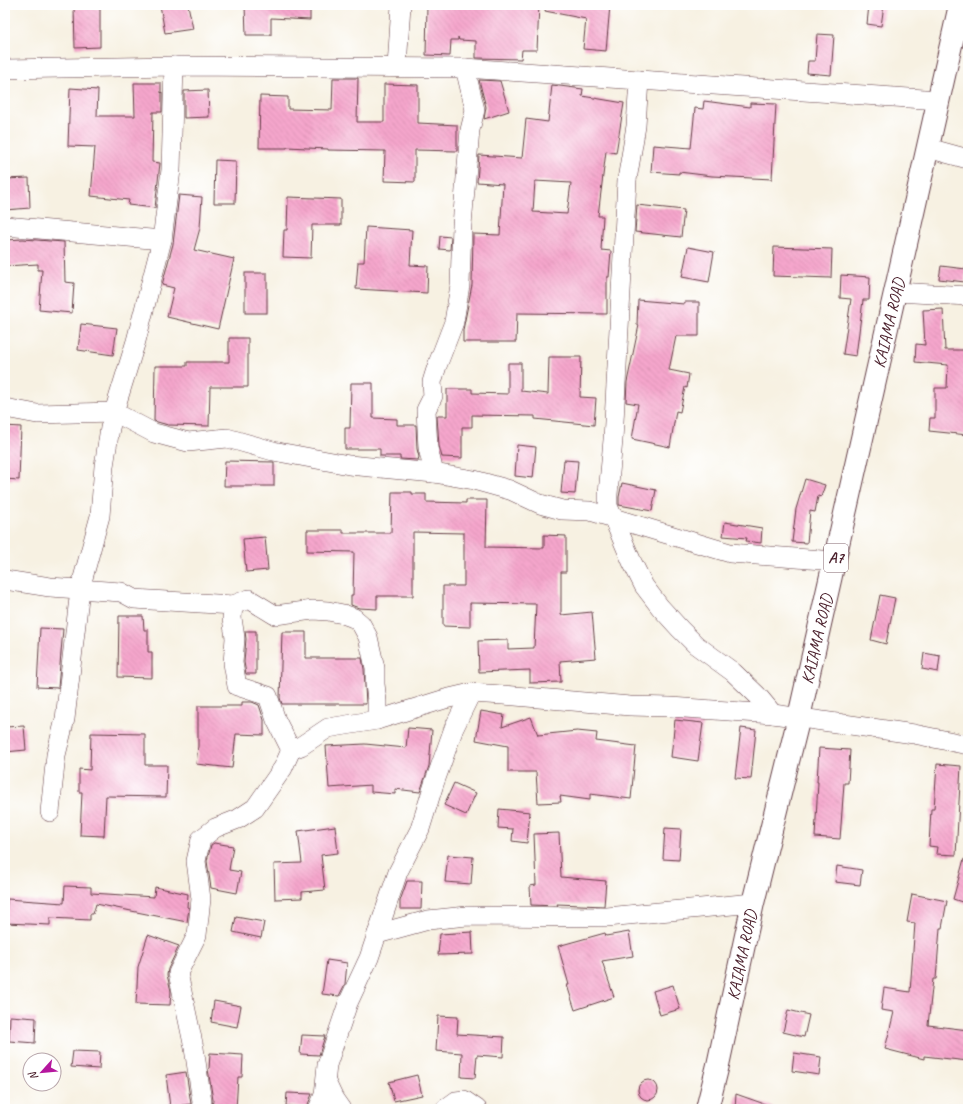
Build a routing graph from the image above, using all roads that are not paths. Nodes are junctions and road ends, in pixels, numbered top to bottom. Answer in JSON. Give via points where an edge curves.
{"nodes":[{"id":1,"x":401,"y":5,"type":"edge"},
{"id":2,"x":960,"y":5,"type":"edge"},
{"id":3,"x":174,"y":66,"type":"junction"},
{"id":4,"x":397,"y":67,"type":"junction"},
{"id":5,"x":465,"y":68,"type":"junction"},
{"id":6,"x":5,"y":69,"type":"edge"},
{"id":7,"x":639,"y":80,"type":"junction"},
{"id":8,"x":939,"y":100,"type":"junction"},
{"id":9,"x":928,"y":148,"type":"junction"},
{"id":10,"x":968,"y":159,"type":"edge"},
{"id":11,"x":5,"y":226,"type":"edge"},
{"id":12,"x":162,"y":240,"type":"junction"},
{"id":13,"x":896,"y":292,"type":"junction"},
{"id":14,"x":968,"y":296,"type":"edge"},
{"id":15,"x":5,"y":408,"type":"edge"},
{"id":16,"x":114,"y":412,"type":"junction"},
{"id":17,"x":434,"y":473,"type":"junction"},
{"id":18,"x":612,"y":518,"type":"junction"},
{"id":19,"x":835,"y":561,"type":"junction"},
{"id":20,"x":5,"y":580,"type":"edge"},
{"id":21,"x":80,"y":589,"type":"junction"},
{"id":22,"x":233,"y":605,"type":"junction"},
{"id":23,"x":471,"y":693,"type":"junction"},
{"id":24,"x":773,"y":714,"type":"junction"},
{"id":25,"x":799,"y":717,"type":"junction"},
{"id":26,"x":377,"y":720,"type":"junction"},
{"id":27,"x":968,"y":745,"type":"edge"},
{"id":28,"x":291,"y":750,"type":"junction"},
{"id":29,"x":50,"y":812,"type":"dead end"},
{"id":30,"x":754,"y":903,"type":"junction"},
{"id":31,"x":377,"y":934,"type":"junction"},
{"id":32,"x":326,"y":1082,"type":"junction"},
{"id":33,"x":201,"y":1109,"type":"edge"},
{"id":34,"x":318,"y":1109,"type":"edge"},
{"id":35,"x":341,"y":1109,"type":"edge"},
{"id":36,"x":445,"y":1109,"type":"edge"},
{"id":37,"x":477,"y":1109,"type":"edge"},
{"id":38,"x":706,"y":1109,"type":"edge"}],
"edges":[{"from":1,"to":4,"type":"street"},
{"from":2,"to":8,"type":"highway","name":"KAIAMA ROAD","number":"A7"},
{"from":3,"to":4,"type":"street"},
{"from":3,"to":6,"type":"street"},
{"from":3,"to":12,"type":"street","via":[[171,170]]},
{"from":4,"to":5,"type":"street"},
{"from":5,"to":7,"type":"street"},
{"from":5,"to":17,"type":"street","via":[[475,110],[470,130],[460,285],[454,322],[437,366],[432,382],[432,396],[426,410],[428,448]]},
{"from":7,"to":8,"type":"street"},
{"from":7,"to":18,"type":"street","via":[[636,126],[627,180],[608,494]]},
{"from":8,"to":9,"type":"highway","name":"KAIAMA ROAD","number":"A7"},
{"from":9,"to":10,"type":"street"},
{"from":9,"to":13,"type":"highway","name":"KAIAMA ROAD","number":"A7"},
{"from":11,"to":12,"type":"street"},
{"from":12,"to":16,"type":"street","via":[[136,341]]},
{"from":13,"to":14,"type":"street"},
{"from":13,"to":19,"type":"highway","name":"KAIAMA ROAD","number":"A7"},
{"from":15,"to":16,"type":"street","via":[[37,414]]},
{"from":16,"to":17,"type":"street","via":[[154,433],[188,442],[227,438],[273,451],[349,464]]},
{"from":16,"to":21,"type":"street","via":[[104,466],[100,516]]},
{"from":17,"to":18,"type":"street","via":[[510,490],[540,504],[562,510],[590,510]]},
{"from":18,"to":19,"type":"street","via":[[730,553]]},
{"from":18,"to":24,"type":"street","via":[[644,586],[660,607],[696,644],[733,672]]},
{"from":19,"to":25,"type":"highway","name":"KAIAMA ROAD","number":"A7"},
{"from":20,"to":21,"type":"street"},
{"from":21,"to":22,"type":"street","via":[[121,592],[134,599]]},
{"from":21,"to":29,"type":"street","via":[[65,719],[56,755]]},
{"from":22,"to":26,"type":"street","via":[[249,599],[274,615],[313,610],[354,618],[361,624],[368,637],[375,668]]},
{"from":22,"to":28,"type":"street","via":[[233,663],[237,686],[268,696],[276,720]]},
{"from":23,"to":24,"type":"street"},
{"from":23,"to":26,"type":"street"},
{"from":23,"to":31,"type":"street","via":[[454,728],[420,829],[398,872]]},
{"from":24,"to":25,"type":"street"},
{"from":25,"to":27,"type":"street","via":[[914,734]]},
{"from":25,"to":30,"type":"highway","name":"KAIAMA ROAD","number":"A7"},
{"from":26,"to":28,"type":"street","via":[[328,728]]},
{"from":28,"to":33,"type":"street","via":[[283,768],[256,808],[215,828],[201,839],[196,861],[201,899],[197,935],[178,973],[194,1048]]},
{"from":30,"to":31,"type":"street","via":[[607,917],[468,916],[428,920]]},
{"from":30,"to":38,"type":"highway","name":"KAIAMA ROAD","number":"A7"},
{"from":31,"to":32,"type":"street","via":[[331,1049]]},
{"from":32,"to":34,"type":"street","via":[[324,1096]]},
{"from":32,"to":35,"type":"street"},
{"from":36,"to":37,"type":"street","via":[[456,1101],[464,1100]]}]}
